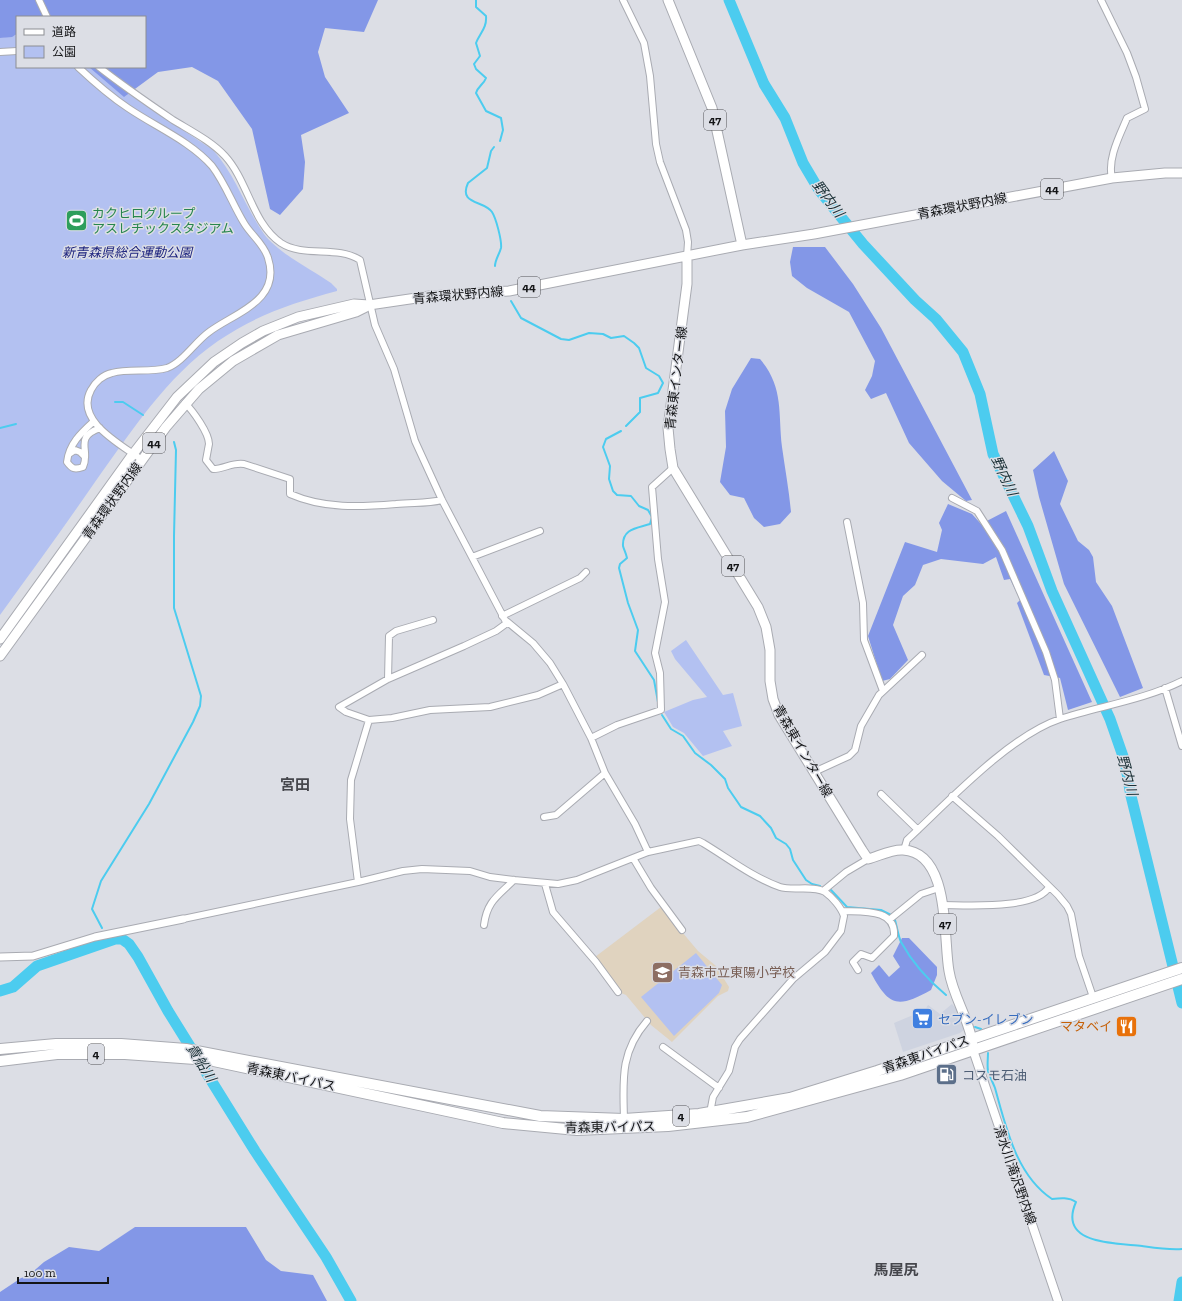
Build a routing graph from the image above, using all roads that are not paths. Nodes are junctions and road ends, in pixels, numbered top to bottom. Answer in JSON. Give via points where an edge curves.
{"nodes":[{"id":1,"x":40,"y":0,"type":"edge"},
{"id":2,"x":622,"y":0,"type":"edge"},
{"id":3,"x":668,"y":0,"type":"edge"},
{"id":4,"x":1102,"y":0,"type":"edge"},
{"id":5,"x":47,"y":16,"type":"edge"},
{"id":6,"x":16,"y":51,"type":"edge"},
{"id":7,"x":0,"y":52,"type":"edge"},
{"id":8,"x":79,"y":68,"type":"edge"},
{"id":9,"x":100,"y":68,"type":"edge"},
{"id":10,"x":1182,"y":173,"type":"edge"},
{"id":11,"x":1112,"y":178,"type":"junction"},
{"id":12,"x":742,"y":246,"type":"junction"},
{"id":13,"x":688,"y":256,"type":"junction"},
{"id":14,"x":369,"y":305,"type":"junction"},
{"id":15,"x":185,"y":403,"type":"junction"},
{"id":16,"x":93,"y":422,"type":"junction"},
{"id":17,"x":100,"y":428,"type":"junction"},
{"id":18,"x":69,"y":454,"type":"junction"},
{"id":19,"x":133,"y":454,"type":"junction"},
{"id":20,"x":85,"y":457,"type":"junction"},
{"id":21,"x":142,"y":460,"type":"junction"},
{"id":22,"x":673,"y":468,"type":"junction"},
{"id":23,"x":952,"y":498,"type":"dead end"},
{"id":24,"x":442,"y":500,"type":"junction"},
{"id":25,"x":847,"y":522,"type":"dead end"},
{"id":26,"x":540,"y":531,"type":"dead end"},
{"id":27,"x":472,"y":557,"type":"junction"},
{"id":28,"x":586,"y":572,"type":"dead end"},
{"id":29,"x":35,"y":591,"type":"junction"},
{"id":30,"x":43,"y":596,"type":"junction"},
{"id":31,"x":502,"y":616,"type":"junction"},
{"id":32,"x":433,"y":620,"type":"dead end"},
{"id":33,"x":507,"y":623,"type":"junction"},
{"id":34,"x":0,"y":639,"type":"edge"},
{"id":35,"x":922,"y":655,"type":"dead end"},
{"id":36,"x":0,"y":656,"type":"edge"},
{"id":37,"x":388,"y":678,"type":"junction"},
{"id":38,"x":1182,"y":681,"type":"edge"},
{"id":39,"x":563,"y":684,"type":"junction"},
{"id":40,"x":1165,"y":688,"type":"junction"},
{"id":41,"x":883,"y":691,"type":"junction"},
{"id":42,"x":1060,"y":719,"type":"junction"},
{"id":43,"x":369,"y":720,"type":"junction"},
{"id":44,"x":590,"y":738,"type":"junction"},
{"id":45,"x":1182,"y":746,"type":"edge"},
{"id":46,"x":814,"y":772,"type":"junction"},
{"id":47,"x":605,"y":773,"type":"junction"},
{"id":48,"x":881,"y":794,"type":"dead end"},
{"id":49,"x":952,"y":796,"type":"junction"},
{"id":50,"x":544,"y":817,"type":"dead end"},
{"id":51,"x":918,"y":830,"type":"junction"},
{"id":52,"x":904,"y":850,"type":"junction"},
{"id":53,"x":648,"y":852,"type":"junction"},
{"id":54,"x":633,"y":858,"type":"junction"},
{"id":55,"x":868,"y":859,"type":"junction"},
{"id":56,"x":514,"y":880,"type":"junction"},
{"id":57,"x":358,"y":882,"type":"junction"},
{"id":58,"x":545,"y":884,"type":"junction"},
{"id":59,"x":1050,"y":887,"type":"junction"},
{"id":60,"x":939,"y":888,"type":"junction"},
{"id":61,"x":823,"y":891,"type":"junction"},
{"id":62,"x":942,"y":905,"type":"junction"},
{"id":63,"x":842,"y":911,"type":"junction"},
{"id":64,"x":183,"y":918,"type":"joint"},
{"id":65,"x":889,"y":920,"type":"junction"},
{"id":66,"x":484,"y":925,"type":"dead end"},
{"id":67,"x":682,"y":930,"type":"dead end"},
{"id":68,"x":0,"y":957,"type":"edge"},
{"id":69,"x":1182,"y":968,"type":"edge"},
{"id":70,"x":858,"y":970,"type":"dead end"},
{"id":71,"x":1182,"y":979,"type":"edge"},
{"id":72,"x":618,"y":992,"type":"dead end"},
{"id":73,"x":1093,"y":997,"type":"junction"},
{"id":74,"x":647,"y":1020,"type":"dead end"},
{"id":75,"x":972,"y":1038,"type":"junction"},
{"id":76,"x":663,"y":1047,"type":"dead end"},
{"id":77,"x":0,"y":1049,"type":"edge"},
{"id":78,"x":973,"y":1050,"type":"junction"},
{"id":79,"x":207,"y":1056,"type":"junction"},
{"id":80,"x":0,"y":1061,"type":"edge"},
{"id":81,"x":719,"y":1088,"type":"junction"},
{"id":82,"x":710,"y":1113,"type":"junction"},
{"id":83,"x":624,"y":1119,"type":"junction"},
{"id":84,"x":1058,"y":1301,"type":"edge"}],
"edges":[{"from":1,"to":5,"type":"street"},
{"from":2,"to":13,"type":"street","via":[[644,43],[650,76],[656,144],[660,162],[686,230]]},
{"from":3,"to":12,"type":"main road","number":"47","via":[[712,108]]},
{"from":4,"to":11,"type":"street","via":[[1136,77],[1145,109],[1127,118],[1118,139],[1110,170]]},
{"from":6,"to":7,"type":"street"},
{"from":8,"to":16,"type":"street","via":[[119,102],[189,146],[211,166],[245,225],[264,248],[270,266],[265,291],[254,306],[208,332],[177,362],[159,370],[117,372],[102,377],[88,396],[88,410]]},
{"from":9,"to":14,"type":"street","via":[[217,149],[231,164],[260,218],[281,242],[297,249],[348,254],[360,260]]},
{"from":10,"to":11,"type":"main road","name":"青森環状野内線","number":"44"},
{"from":11,"to":12,"type":"main road","name":"青森環状野内線","number":"44"},
{"from":12,"to":13,"type":"main road","number":"44"},
{"from":13,"to":14,"type":"main road","name":"青森環状野内線","number":"44","via":[[509,291],[430,296]]},
{"from":13,"to":22,"type":"main road","name":"青森東インター線","number":"47","via":[[687,284],[668,428]]},
{"from":14,"to":15,"type":"main road","name":"青森環状野内線","number":"44","via":[[356,312],[278,335],[217,373]]},
{"from":14,"to":19,"type":"main road","name":"青森環状野内線","number":"44","via":[[354,304],[298,317],[263,331],[242,343],[196,377]]},
{"from":14,"to":24,"type":"street","via":[[394,369],[416,441]]},
{"from":15,"to":21,"type":"main road","name":"青森環状野内線","number":"44"},
{"from":15,"to":24,"type":"street","via":[[195,412],[207,435],[209,443],[206,460],[213,469],[237,462],[244,464],[290,479],[290,494],[302,499],[340,506],[428,503]]},
{"from":16,"to":17,"type":"street"},
{"from":16,"to":18,"type":"street","via":[[75,440]]},
{"from":17,"to":19,"type":"street"},
{"from":17,"to":20,"type":"street","via":[[85,438]]},
{"from":18,"to":20,"type":"street","via":[[74,450]]},
{"from":18,"to":20,"type":"street","via":[[67,462],[71,468],[83,467]]},
{"from":19,"to":21,"type":"street"},
{"from":19,"to":29,"type":"main road","name":"青森環状野内線","number":"44"},
{"from":21,"to":30,"type":"main road","name":"青森環状野内線","number":"44"},
{"from":22,"to":44,"type":"street","via":[[652,487],[658,559],[665,602],[655,653],[660,673],[661,710],[617,725]]},
{"from":22,"to":46,"type":"main road","name":"青森東インター線","number":"47","via":[[758,607],[766,627],[773,699],[779,715]]},
{"from":23,"to":42,"type":"street","via":[[977,511],[1002,550],[1046,652],[1055,680]]},
{"from":24,"to":27,"type":"street"},
{"from":25,"to":41,"type":"street","via":[[863,603],[864,640]]},
{"from":26,"to":27,"type":"street"},
{"from":27,"to":31,"type":"street"},
{"from":28,"to":31,"type":"street","via":[[580,578]]},
{"from":29,"to":30,"type":"main road"},
{"from":29,"to":34,"type":"main road","name":"青森環状野内線","number":"44"},
{"from":30,"to":36,"type":"main road","name":"青森環状野内線","number":"44"},
{"from":31,"to":33,"type":"street"},
{"from":32,"to":37,"type":"street","via":[[396,631],[389,636]]},
{"from":33,"to":37,"type":"street","via":[[464,646]]},
{"from":33,"to":39,"type":"street","via":[[533,643]]},
{"from":35,"to":41,"type":"street"},
{"from":37,"to":43,"type":"street","via":[[339,707]]},
{"from":38,"to":40,"type":"street"},
{"from":39,"to":43,"type":"street","via":[[538,695],[490,707],[430,710]]},
{"from":39,"to":44,"type":"street"},
{"from":40,"to":42,"type":"street"},
{"from":40,"to":45,"type":"street"},
{"from":41,"to":46,"type":"street","via":[[861,726],[855,750],[849,756]]},
{"from":42,"to":49,"type":"street","via":[[1028,735]]},
{"from":43,"to":57,"type":"street","via":[[351,780],[350,819]]},
{"from":44,"to":47,"type":"street"},
{"from":46,"to":55,"type":"main road","name":"青森東インター線","number":"47"},
{"from":47,"to":50,"type":"street","via":[[556,815]]},
{"from":47,"to":53,"type":"street"},
{"from":48,"to":51,"type":"street"},
{"from":49,"to":51,"type":"street"},
{"from":49,"to":59,"type":"street"},
{"from":51,"to":52,"type":"street","via":[[906,840]]},
{"from":52,"to":55,"type":"main road"},
{"from":52,"to":60,"type":"main road","number":"47","via":[[927,860],[934,871]]},
{"from":53,"to":54,"type":"street"},
{"from":53,"to":61,"type":"street","via":[[699,841],[741,868],[778,886]]},
{"from":54,"to":58,"type":"street","via":[[577,880]]},
{"from":54,"to":67,"type":"street"},
{"from":55,"to":61,"type":"street","via":[[846,872]]},
{"from":56,"to":57,"type":"street","via":[[470,871],[422,869]]},
{"from":56,"to":58,"type":"street"},
{"from":56,"to":66,"type":"street","via":[[489,904]]},
{"from":57,"to":64,"type":"street"},
{"from":58,"to":72,"type":"street","via":[[553,912]]},
{"from":59,"to":62,"type":"street","via":[[1036,898],[1018,902]]},
{"from":59,"to":73,"type":"street","via":[[1071,914],[1079,956]]},
{"from":60,"to":62,"type":"main road","number":"47"},
{"from":60,"to":65,"type":"street","via":[[921,894]]},
{"from":61,"to":63,"type":"street"},
{"from":62,"to":75,"type":"main road","number":"47","via":[[948,970]]},
{"from":63,"to":65,"type":"street","via":[[881,914]]},
{"from":63,"to":81,"type":"street","via":[[844,923],[841,931],[829,946],[793,979],[740,1039],[735,1047],[729,1071]]},
{"from":64,"to":68,"type":"street","via":[[95,937],[33,956]]},
{"from":65,"to":70,"type":"street","via":[[894,936],[872,958],[861,954],[853,962]]},
{"from":69,"to":73,"type":"highway","name":"青森東バイパス","number":"4"},
{"from":71,"to":78,"type":"highway","name":"青森東バイパス","number":"4"},
{"from":73,"to":75,"type":"highway","name":"青森東バイパス","number":"4"},
{"from":74,"to":83,"type":"street","via":[[632,1040],[628,1052]]},
{"from":75,"to":78,"type":"main road","number":"47"},
{"from":75,"to":82,"type":"highway","name":"青森東バイパス","number":"4","via":[[790,1098]]},
{"from":76,"to":81,"type":"street"},
{"from":77,"to":79,"type":"highway","name":"青森東バイパス","number":"4","via":[[56,1044],[121,1044],[186,1049]]},
{"from":78,"to":79,"type":"highway","name":"青森東バイパス","number":"4","via":[[900,1075],[747,1117],[668,1126],[577,1130],[503,1123]]},
{"from":78,"to":84,"type":"main road","name":"清水川滝沢野内線"},
{"from":79,"to":80,"type":"highway","name":"青森東バイパス","number":"4","via":[[191,1058],[125,1054],[57,1054]]},
{"from":79,"to":83,"type":"highway","name":"青森東バイパス","number":"4","via":[[540,1116]]},
{"from":81,"to":82,"type":"street","via":[[713,1097]]},
{"from":82,"to":83,"type":"highway","name":"青森東バイパス","number":"4"}]}
